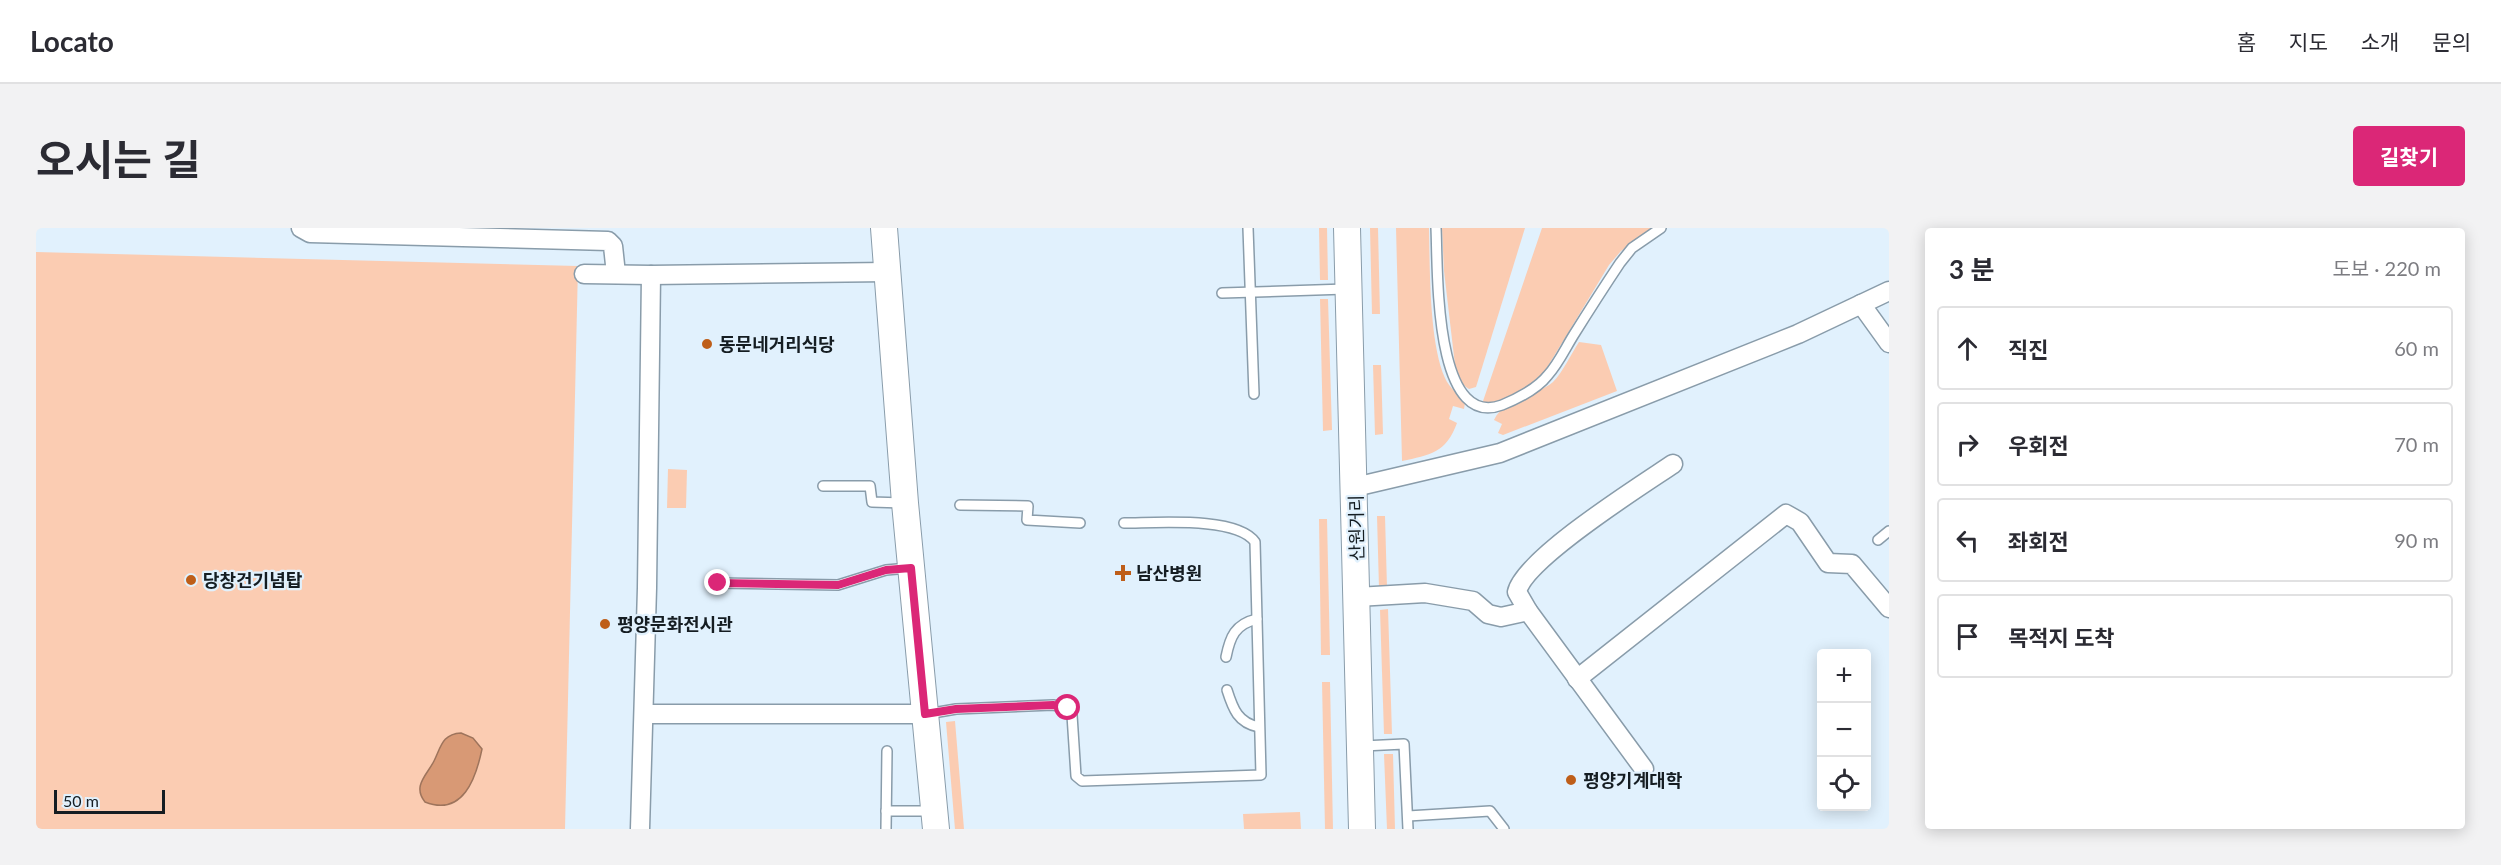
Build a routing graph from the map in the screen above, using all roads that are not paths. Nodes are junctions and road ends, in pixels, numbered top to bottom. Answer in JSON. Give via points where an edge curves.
{"nodes":[{"id":1,"x":301,"y":228,"type":"edge"},
{"id":2,"x":884,"y":228,"type":"edge"},
{"id":3,"x":1248,"y":228,"type":"edge"},
{"id":4,"x":1347,"y":228,"type":"edge"},
{"id":5,"x":1437,"y":228,"type":"edge"},
{"id":6,"x":1661,"y":228,"type":"edge"},
{"id":7,"x":888,"y":272,"type":"junction"},
{"id":8,"x":584,"y":274,"type":"dead end"},
{"id":9,"x":616,"y":274,"type":"junction"},
{"id":10,"x":651,"y":276,"type":"junction"},
{"id":11,"x":1348,"y":288,"type":"junction"},
{"id":12,"x":1889,"y":291,"type":"edge"},
{"id":13,"x":1250,"y":292,"type":"junction"},
{"id":14,"x":1222,"y":293,"type":"dead end"},
{"id":15,"x":1861,"y":304,"type":"junction"},
{"id":16,"x":1889,"y":343,"type":"edge"},
{"id":17,"x":1254,"y":394,"type":"dead end"},
{"id":18,"x":1673,"y":464,"type":"dead end"},
{"id":19,"x":823,"y":486,"type":"dead end"},
{"id":20,"x":1355,"y":487,"type":"junction"},
{"id":21,"x":905,"y":503,"type":"junction"},
{"id":22,"x":960,"y":505,"type":"dead end"},
{"id":23,"x":1080,"y":523,"type":"dead end"},
{"id":24,"x":1124,"y":523,"type":"dead end"},
{"id":25,"x":1889,"y":531,"type":"edge"},
{"id":26,"x":1878,"y":540,"type":"dead end"},
{"id":27,"x":911,"y":568,"type":"junction"},
{"id":28,"x":718,"y":583,"type":"dead end"},
{"id":29,"x":1357,"y":597,"type":"junction"},
{"id":30,"x":1889,"y":608,"type":"edge"},
{"id":31,"x":1528,"y":611,"type":"junction"},
{"id":32,"x":1257,"y":619,"type":"junction"},
{"id":33,"x":1226,"y":657,"type":"dead end"},
{"id":34,"x":1577,"y":679,"type":"junction"},
{"id":35,"x":1227,"y":690,"type":"dead end"},
{"id":36,"x":644,"y":714,"type":"junction"},
{"id":37,"x":925,"y":714,"type":"junction"},
{"id":38,"x":1259,"y":727,"type":"junction"},
{"id":39,"x":1361,"y":746,"type":"junction"},
{"id":40,"x":887,"y":751,"type":"dead end"},
{"id":41,"x":1644,"y":769,"type":"dead end"},
{"id":42,"x":886,"y":811,"type":"junction"},
{"id":43,"x":1408,"y":816,"type":"junction"},
{"id":44,"x":935,"y":820,"type":"edge"},
{"id":45,"x":640,"y":829,"type":"edge"},
{"id":46,"x":886,"y":829,"type":"edge"},
{"id":47,"x":1362,"y":829,"type":"edge"},
{"id":48,"x":1408,"y":829,"type":"edge"},
{"id":49,"x":1504,"y":829,"type":"edge"}],
"edges":[{"from":1,"to":9,"type":"street","via":[[310,233],[608,241],[614,246]]},
{"from":2,"to":7,"type":"main road"},
{"from":3,"to":13,"type":"lane"},
{"from":4,"to":11,"type":"main road","name":"산원거리"},
{"from":5,"to":6,"type":"lane","via":[[1448,366],[1453,380],[1475,406],[1490,410],[1508,403],[1548,376],[1620,263],[1632,248]]},
{"from":7,"to":10,"type":"street"},
{"from":7,"to":21,"type":"main road"},
{"from":8,"to":9,"type":"street"},
{"from":9,"to":10,"type":"street"},
{"from":10,"to":36,"type":"street"},
{"from":11,"to":13,"type":"lane"},
{"from":11,"to":20,"type":"main road","name":"산원거리"},
{"from":12,"to":15,"type":"street"},
{"from":13,"to":14,"type":"lane"},
{"from":13,"to":17,"type":"lane"},
{"from":15,"to":16,"type":"street"},
{"from":15,"to":20,"type":"street","via":[[1798,334],[1510,449]]},
{"from":18,"to":31,"type":"street","via":[[1570,535],[1538,563],[1518,585],[1517,592]]},
{"from":19,"to":21,"type":"lane","via":[[870,486],[872,502]]},
{"from":20,"to":29,"type":"main road","name":"산원거리"},
{"from":21,"to":27,"type":"main road"},
{"from":22,"to":23,"type":"lane","via":[[1028,506],[1027,520]]},
{"from":24,"to":32,"type":"lane","via":[[1217,524],[1250,534],[1255,542]]},
{"from":25,"to":26,"type":"lane"},
{"from":27,"to":28,"type":"lane","via":[[886,570],[838,585]]},
{"from":27,"to":37,"type":"main road"},
{"from":29,"to":31,"type":"street","via":[[1425,593],[1473,601],[1488,614],[1501,617]]},
{"from":29,"to":39,"type":"main road","name":"산원거리"},
{"from":30,"to":34,"type":"street","via":[[1852,564],[1828,563],[1800,522],[1786,514]]},
{"from":31,"to":34,"type":"street"},
{"from":32,"to":33,"type":"lane","via":[[1238,626],[1230,637]]},
{"from":32,"to":38,"type":"lane"},
{"from":34,"to":41,"type":"street"},
{"from":35,"to":38,"type":"lane","via":[[1233,710],[1241,720]]},
{"from":36,"to":37,"type":"street"},
{"from":36,"to":45,"type":"street"},
{"from":37,"to":38,"type":"lane","via":[[956,709],[1053,705],[1068,708],[1072,715],[1076,776],[1082,781],[1261,775]]},
{"from":37,"to":44,"type":"main road"},
{"from":39,"to":43,"type":"lane","via":[[1404,744]]},
{"from":39,"to":47,"type":"main road","name":"산원거리"},
{"from":40,"to":42,"type":"lane"},
{"from":42,"to":44,"type":"lane"},
{"from":42,"to":46,"type":"lane"},
{"from":43,"to":48,"type":"lane"},
{"from":43,"to":49,"type":"lane","via":[[1490,811]]}]}
